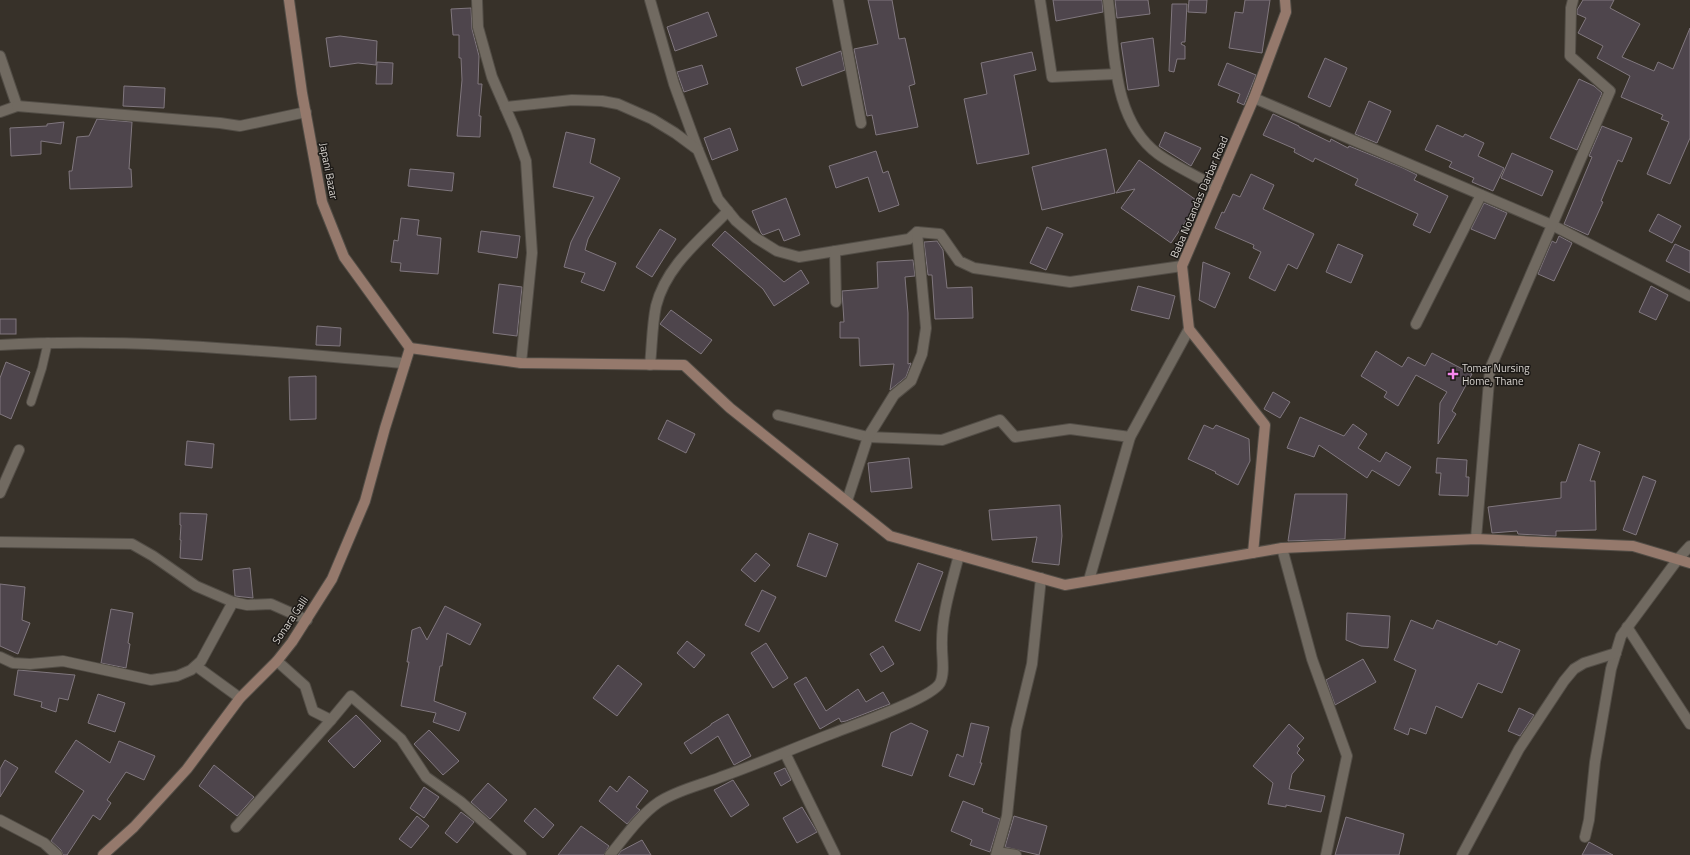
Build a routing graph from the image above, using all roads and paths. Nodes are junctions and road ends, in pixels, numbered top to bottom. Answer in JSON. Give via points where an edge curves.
{"nodes":[{"id":1,"x":289,"y":0,"type":"edge"},
{"id":2,"x":477,"y":0,"type":"edge"},
{"id":3,"x":650,"y":0,"type":"edge"},
{"id":4,"x":838,"y":0,"type":"edge"},
{"id":5,"x":1040,"y":0,"type":"edge"},
{"id":6,"x":1108,"y":0,"type":"edge"},
{"id":7,"x":1285,"y":0,"type":"edge"},
{"id":8,"x":1573,"y":0,"type":"edge"},
{"id":9,"x":0,"y":56,"type":"edge"},
{"id":10,"x":1116,"y":74,"type":"junction"},
{"id":11,"x":1254,"y":98,"type":"junction"},
{"id":12,"x":17,"y":106,"type":"junction"},
{"id":13,"x":505,"y":107,"type":"junction"},
{"id":14,"x":0,"y":112,"type":"edge"},
{"id":15,"x":306,"y":112,"type":"junction"},
{"id":16,"x":861,"y":123,"type":"dead end"},
{"id":17,"x":698,"y":150,"type":"junction"},
{"id":18,"x":1216,"y":187,"type":"junction"},
{"id":19,"x":1481,"y":195,"type":"junction"},
{"id":20,"x":728,"y":211,"type":"junction"},
{"id":21,"x":1552,"y":225,"type":"junction"},
{"id":22,"x":917,"y":232,"type":"junction"},
{"id":23,"x":835,"y":251,"type":"junction"},
{"id":24,"x":1182,"y":266,"type":"junction"},
{"id":25,"x":1690,"y":296,"type":"edge"},
{"id":26,"x":836,"y":302,"type":"dead end"},
{"id":27,"x":1416,"y":324,"type":"dead end"},
{"id":28,"x":1189,"y":329,"type":"junction"},
{"id":29,"x":48,"y":342,"type":"junction"},
{"id":30,"x":0,"y":345,"type":"edge"},
{"id":31,"x":410,"y":348,"type":"junction"},
{"id":32,"x":405,"y":363,"type":"junction"},
{"id":33,"x":521,"y":363,"type":"junction"},
{"id":34,"x":650,"y":365,"type":"junction"},
{"id":35,"x":31,"y":402,"type":"dead end"},
{"id":36,"x":778,"y":415,"type":"dead end"},
{"id":37,"x":868,"y":437,"type":"junction"},
{"id":38,"x":1130,"y":437,"type":"junction"},
{"id":39,"x":19,"y":450,"type":"dead end"},
{"id":40,"x":0,"y":493,"type":"edge"},
{"id":41,"x":847,"y":501,"type":"junction"},
{"id":42,"x":1476,"y":539,"type":"junction"},
{"id":43,"x":0,"y":542,"type":"edge"},
{"id":44,"x":1690,"y":546,"type":"edge"},
{"id":45,"x":1282,"y":548,"type":"junction"},
{"id":46,"x":1253,"y":553,"type":"junction"},
{"id":47,"x":959,"y":555,"type":"junction"},
{"id":48,"x":1678,"y":560,"type":"junction"},
{"id":49,"x":1690,"y":563,"type":"edge"},
{"id":50,"x":1041,"y":578,"type":"junction"},
{"id":51,"x":1089,"y":580,"type":"junction"},
{"id":52,"x":233,"y":602,"type":"junction"},
{"id":53,"x":307,"y":620,"type":"junction"},
{"id":54,"x":1628,"y":627,"type":"junction"},
{"id":55,"x":1616,"y":653,"type":"junction"},
{"id":56,"x":0,"y":658,"type":"edge"},
{"id":57,"x":277,"y":661,"type":"junction"},
{"id":58,"x":196,"y":666,"type":"junction"},
{"id":59,"x":240,"y":698,"type":"junction"},
{"id":60,"x":331,"y":720,"type":"junction"},
{"id":61,"x":1690,"y":724,"type":"edge"},
{"id":62,"x":785,"y":754,"type":"junction"},
{"id":63,"x":0,"y":820,"type":"edge"},
{"id":64,"x":236,"y":827,"type":"dead end"},
{"id":65,"x":1585,"y":837,"type":"dead end"},
{"id":66,"x":996,"y":854,"type":"edge"},
{"id":67,"x":58,"y":855,"type":"edge"},
{"id":68,"x":103,"y":855,"type":"edge"},
{"id":69,"x":521,"y":855,"type":"edge"},
{"id":70,"x":610,"y":855,"type":"edge"},
{"id":71,"x":835,"y":855,"type":"edge"},
{"id":72,"x":1016,"y":855,"type":"edge"},
{"id":73,"x":1326,"y":855,"type":"edge"},
{"id":74,"x":1462,"y":855,"type":"edge"}],
"edges":[{"from":1,"to":15,"type":"street","name":"Japani Bazar"},
{"from":2,"to":13,"type":"street","via":[[478,27],[492,77]]},
{"from":3,"to":17,"type":"street","via":[[674,84]]},
{"from":4,"to":16,"type":"street"},
{"from":5,"to":10,"type":"street","via":[[1052,78]]},
{"from":6,"to":10,"type":"street"},
{"from":7,"to":11,"type":"street","name":"Baba Notandas Darbar Road","via":[[1286,12]]},
{"from":8,"to":21,"type":"street","via":[[1570,56],[1610,91]]},
{"from":9,"to":12,"type":"street"},
{"from":10,"to":18,"type":"street","via":[[1123,101],[1138,135],[1158,154]]},
{"from":11,"to":18,"type":"street","name":"Baba Notandas Darbar Road"},
{"from":11,"to":19,"type":"street"},
{"from":12,"to":14,"type":"street"},
{"from":12,"to":15,"type":"street","via":[[240,126]]},
{"from":13,"to":17,"type":"street","via":[[572,100],[618,104],[652,119]]},
{"from":13,"to":33,"type":"street","via":[[526,162],[532,253]]},
{"from":15,"to":31,"type":"street","name":"Japani Bazar","via":[[322,202],[344,257]]},
{"from":17,"to":20,"type":"street","via":[[718,199]]},
{"from":18,"to":24,"type":"street","name":"Baba Notandas Darbar Road"},
{"from":19,"to":21,"type":"street"},
{"from":19,"to":27,"type":"street"},
{"from":20,"to":23,"type":"street","via":[[736,222],[777,251],[799,257]]},
{"from":20,"to":34,"type":"street","via":[[674,267],[663,285],[656,307]]},
{"from":21,"to":25,"type":"street"},
{"from":21,"to":42,"type":"street","via":[[1490,369]]},
{"from":22,"to":23,"type":"street","via":[[909,239]]},
{"from":22,"to":24,"type":"street","via":[[940,234],[959,261],[974,268],[1070,282]]},
{"from":22,"to":37,"type":"street","via":[[926,328],[922,354],[911,381],[894,395]]},
{"from":23,"to":26,"type":"street"},
{"from":24,"to":28,"type":"street","name":"Baba Notandas Darbar Road"},
{"from":28,"to":38,"type":"street"},
{"from":28,"to":46,"type":"street","via":[[1266,425]]},
{"from":29,"to":30,"type":"street"},
{"from":29,"to":32,"type":"street","via":[[166,344]]},
{"from":29,"to":35,"type":"lane"},
{"from":31,"to":32,"type":"street","name":"Sonara Galli"},
{"from":31,"to":33,"type":"street"},
{"from":32,"to":53,"type":"street","name":"Sonara Galli","via":[[365,501],[332,579]]},
{"from":33,"to":34,"type":"street"},
{"from":34,"to":41,"type":"street","via":[[684,365],[730,408]]},
{"from":36,"to":37,"type":"street"},
{"from":37,"to":38,"type":"street","via":[[942,440],[1000,420],[1015,437],[1070,429]]},
{"from":37,"to":41,"type":"street"},
{"from":38,"to":51,"type":"street"},
{"from":39,"to":40,"type":"street"},
{"from":41,"to":47,"type":"street","via":[[890,536]]},
{"from":42,"to":45,"type":"street"},
{"from":42,"to":48,"type":"street","via":[[1633,546]]},
{"from":43,"to":52,"type":"street","via":[[132,544],[196,586]]},
{"from":44,"to":48,"type":"street"},
{"from":45,"to":46,"type":"street"},
{"from":45,"to":73,"type":"street","via":[[1312,659],[1347,756]]},
{"from":46,"to":51,"type":"street"},
{"from":47,"to":50,"type":"street"},
{"from":47,"to":62,"type":"street","via":[[944,611],[941,633],[942,676],[939,684],[930,692],[888,712]]},
{"from":48,"to":49,"type":"street"},
{"from":48,"to":54,"type":"street"},
{"from":50,"to":51,"type":"street","via":[[1065,585]]},
{"from":50,"to":66,"type":"street","via":[[1032,664],[1016,730],[1007,816]]},
{"from":52,"to":53,"type":"street","via":[[247,605],[271,604]]},
{"from":52,"to":58,"type":"street"},
{"from":53,"to":57,"type":"street","name":"Sonara Galli"},
{"from":54,"to":55,"type":"street","via":[[1621,636]]},
{"from":54,"to":61,"type":"street"},
{"from":55,"to":65,"type":"street","via":[[1595,762],[1592,802]]},
{"from":55,"to":74,"type":"street","via":[[1584,663],[1574,669],[1564,681],[1519,749]]},
{"from":56,"to":58,"type":"street","via":[[13,663],[30,664],[63,661],[150,680],[177,676]]},
{"from":57,"to":59,"type":"street","name":"Sonara Galli"},
{"from":57,"to":60,"type":"street","via":[[304,686],[313,711]]},
{"from":58,"to":59,"type":"street"},
{"from":59,"to":68,"type":"street","name":"Sonara Galli","via":[[187,769],[134,827]]},
{"from":60,"to":64,"type":"street"},
{"from":60,"to":69,"type":"street","via":[[351,696],[401,739],[426,777],[461,802]]},
{"from":62,"to":70,"type":"street","via":[[682,791],[660,802],[638,822]]},
{"from":62,"to":71,"type":"street"},
{"from":63,"to":67,"type":"street","via":[[44,843]]},
{"from":66,"to":72,"type":"street"}]}
